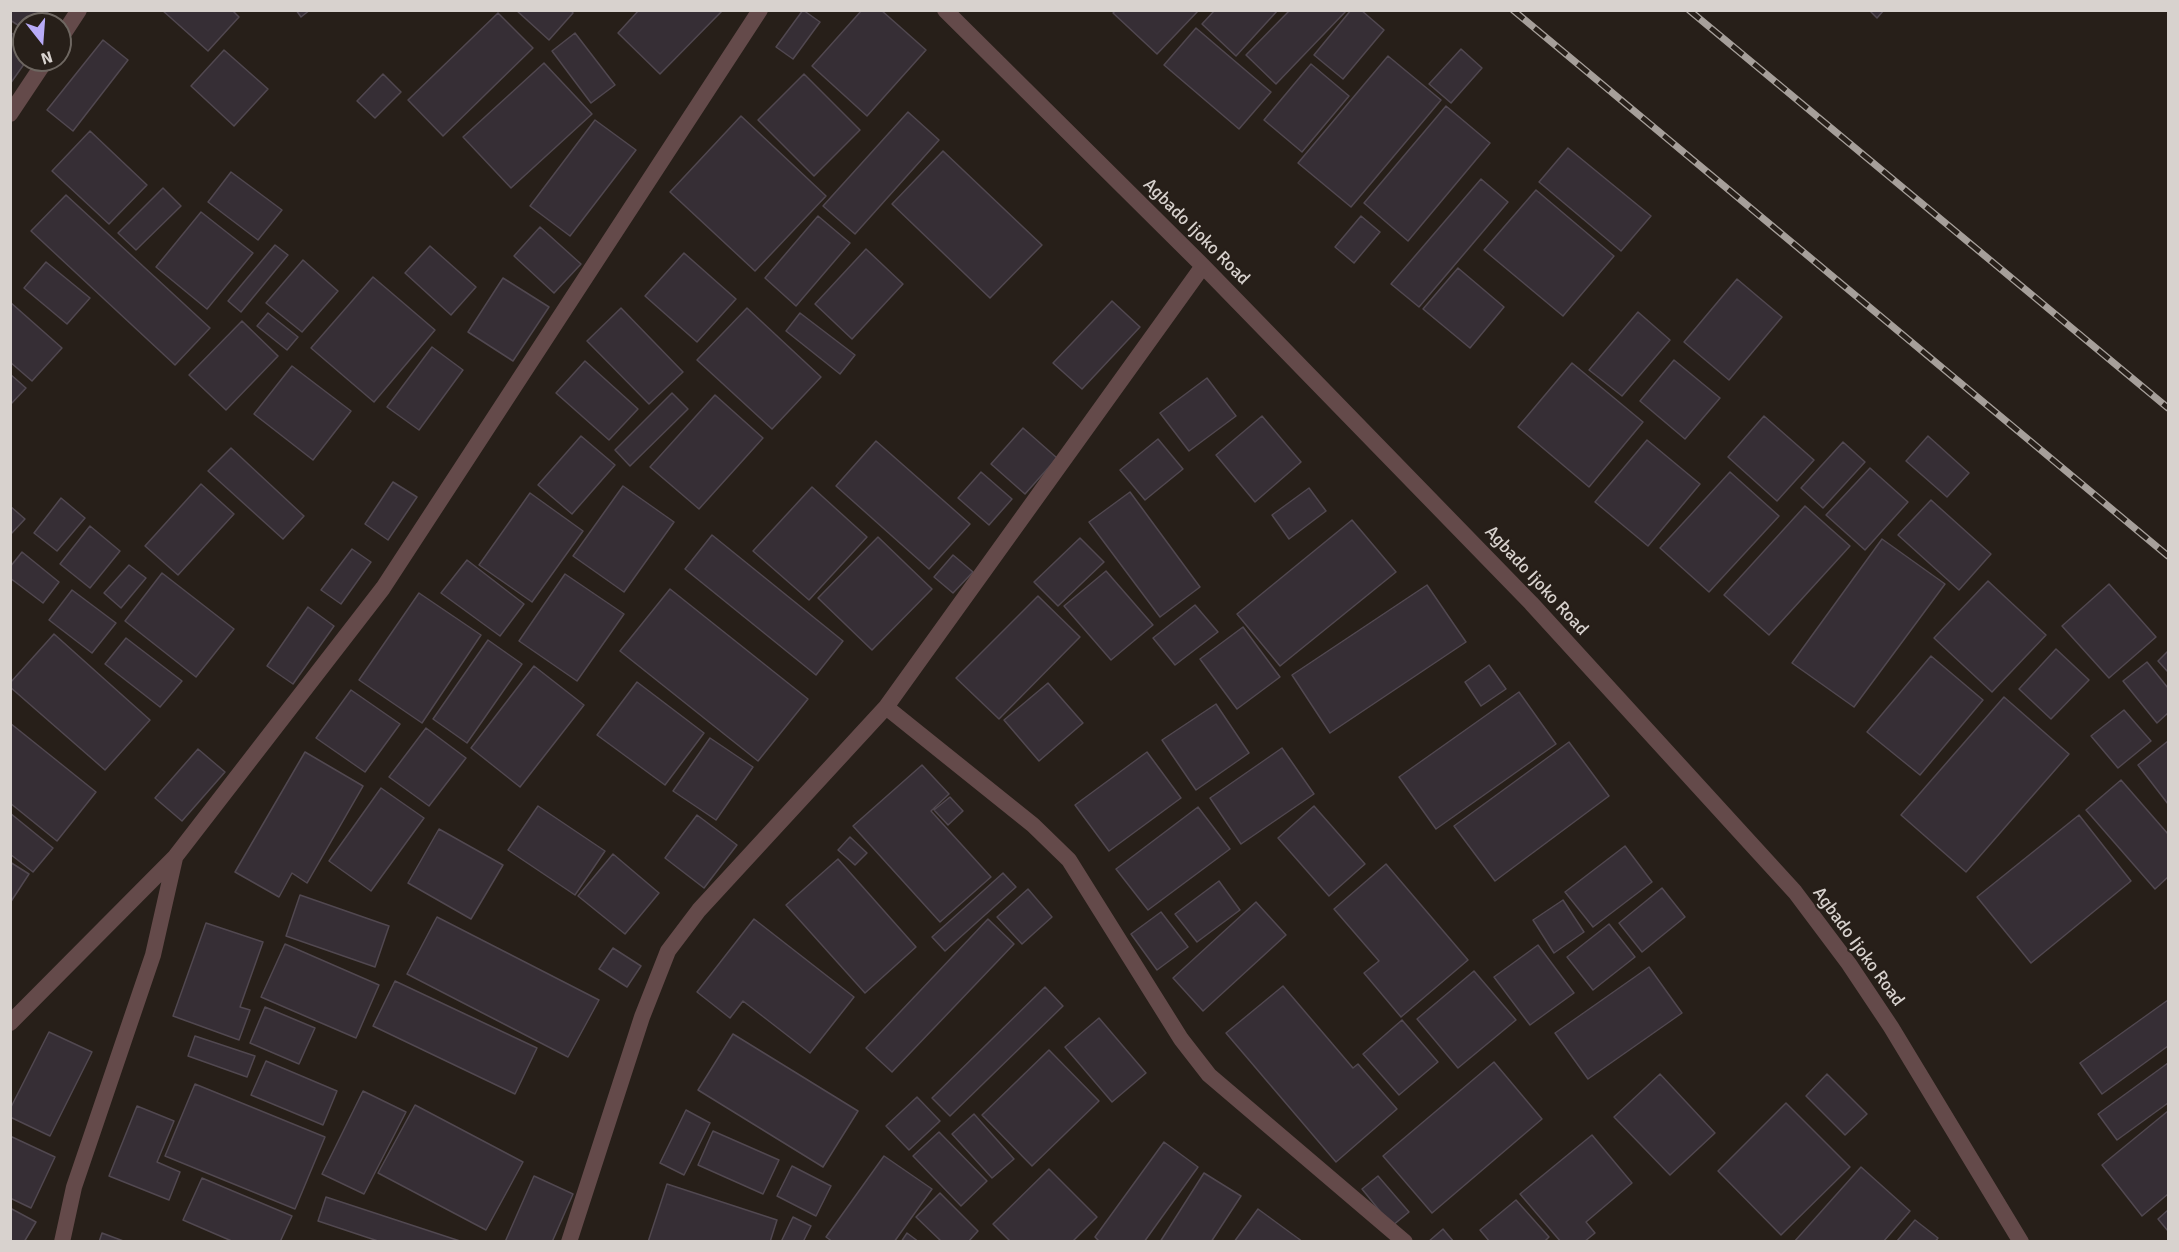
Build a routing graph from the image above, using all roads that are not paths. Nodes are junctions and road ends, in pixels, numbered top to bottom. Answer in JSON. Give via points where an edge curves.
{"nodes":[{"id":1,"x":760,"y":10,"type":"edge"},
{"id":2,"x":945,"y":10,"type":"edge"},
{"id":3,"x":38,"y":72,"type":"edge"},
{"id":4,"x":10,"y":114,"type":"edge"},
{"id":5,"x":1203,"y":266,"type":"junction"},
{"id":6,"x":886,"y":707,"type":"junction"},
{"id":7,"x":176,"y":857,"type":"junction"},
{"id":8,"x":10,"y":1023,"type":"edge"},
{"id":9,"x":62,"y":1242,"type":"edge"},
{"id":10,"x":569,"y":1242,"type":"edge"},
{"id":11,"x":1405,"y":1242,"type":"edge"},
{"id":12,"x":2021,"y":1242,"type":"edge"}],
"edges":[{"from":1,"to":7,"type":"street","via":[[383,588]]},
{"from":2,"to":5,"type":"street","name":"Agbado Ijoko Road"},
{"from":3,"to":4,"type":"street"},
{"from":5,"to":6,"type":"street"},
{"from":5,"to":12,"type":"street","name":"Agbado Ijoko Road","via":[[1531,603],[1795,892],[1891,1027]]},
{"from":6,"to":10,"type":"street","via":[[699,910],[668,951],[642,1017]]},
{"from":6,"to":11,"type":"street","via":[[1033,825],[1069,860],[1181,1039],[1209,1075]]},
{"from":7,"to":8,"type":"street"},
{"from":7,"to":9,"type":"street","via":[[153,955],[74,1187]]}]}
